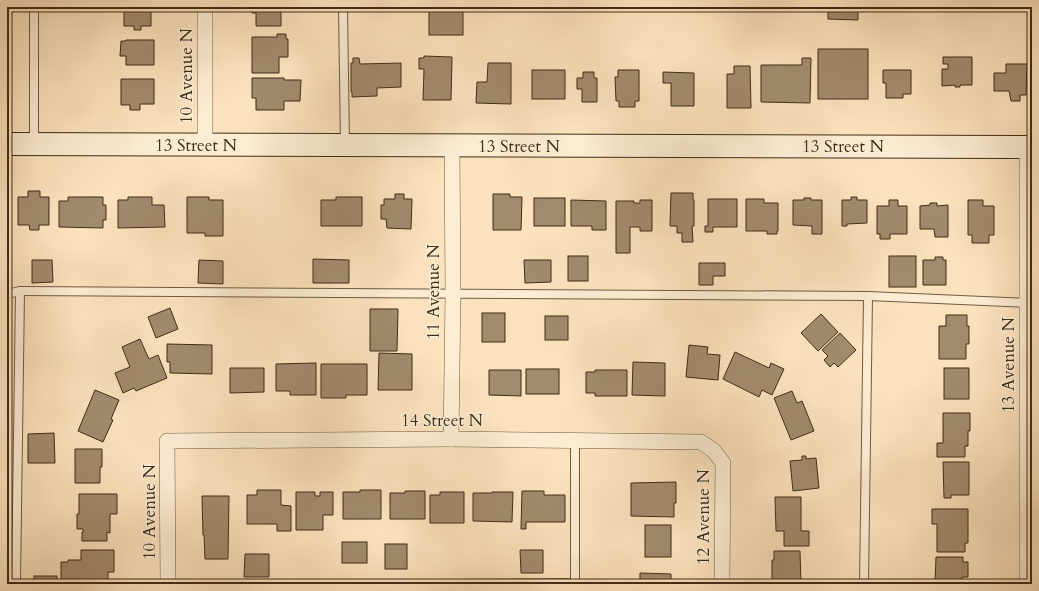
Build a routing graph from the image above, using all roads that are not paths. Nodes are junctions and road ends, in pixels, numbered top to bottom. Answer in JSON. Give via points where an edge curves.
{"nodes":[{"id":1,"x":34,"y":7,"type":"edge"},
{"id":2,"x":206,"y":7,"type":"edge"},
{"id":3,"x":343,"y":7,"type":"edge"},
{"id":4,"x":7,"y":144,"type":"edge"},
{"id":5,"x":34,"y":144,"type":"junction"},
{"id":6,"x":206,"y":145,"type":"junction"},
{"id":7,"x":344,"y":146,"type":"junction"},
{"id":8,"x":452,"y":146,"type":"junction"},
{"id":9,"x":1030,"y":146,"type":"edge"},
{"id":10,"x":20,"y":291,"type":"junction"},
{"id":11,"x":7,"y":294,"type":"edge"},
{"id":12,"x":453,"y":294,"type":"junction"},
{"id":13,"x":868,"y":296,"type":"junction"},
{"id":14,"x":1030,"y":303,"type":"edge"},
{"id":15,"x":451,"y":438,"type":"junction"},
{"id":16,"x":576,"y":440,"type":"junction"},
{"id":17,"x":168,"y":441,"type":"joint"},
{"id":18,"x":714,"y":451,"type":"joint"},
{"id":19,"x":16,"y":584,"type":"edge"},
{"id":20,"x":168,"y":584,"type":"edge"},
{"id":21,"x":454,"y":584,"type":"edge"},
{"id":22,"x":574,"y":584,"type":"edge"},
{"id":23,"x":722,"y":584,"type":"edge"},
{"id":24,"x":864,"y":584,"type":"edge"},
{"id":25,"x":1027,"y":584,"type":"edge"}],
"edges":[{"from":1,"to":5,"type":"lane"},
{"from":2,"to":6,"type":"street","name":"10 Avenue N"},
{"from":3,"to":7,"type":"lane"},
{"from":4,"to":5,"type":"street","name":"13 Street N"},
{"from":5,"to":6,"type":"street","name":"13 Street N"},
{"from":6,"to":7,"type":"street","name":"13 Street N"},
{"from":7,"to":8,"type":"street","name":"13 Street N"},
{"from":8,"to":9,"type":"street","name":"13 Street N"},
{"from":8,"to":12,"type":"street","name":"11 Avenue N"},
{"from":9,"to":14,"type":"street","name":"13 Avenue N"},
{"from":10,"to":11,"type":"lane"},
{"from":10,"to":12,"type":"lane"},
{"from":10,"to":19,"type":"lane"},
{"from":12,"to":13,"type":"lane"},
{"from":12,"to":15,"type":"street","name":"11 Avenue N"},
{"from":13,"to":14,"type":"lane"},
{"from":13,"to":24,"type":"lane"},
{"from":14,"to":25,"type":"street","name":"13 Avenue N"},
{"from":15,"to":16,"type":"street","name":"14 Street N"},
{"from":15,"to":17,"type":"street","name":"14 Street N"},
{"from":16,"to":18,"type":"street","name":"14 Street N","via":[[700,442]]},
{"from":16,"to":22,"type":"lane"},
{"from":17,"to":20,"type":"street","name":"10 Avenue N"},
{"from":18,"to":23,"type":"street","name":"12 Avenue N","via":[[723,463]]},
{"from":21,"to":22,"type":"lane"}]}
